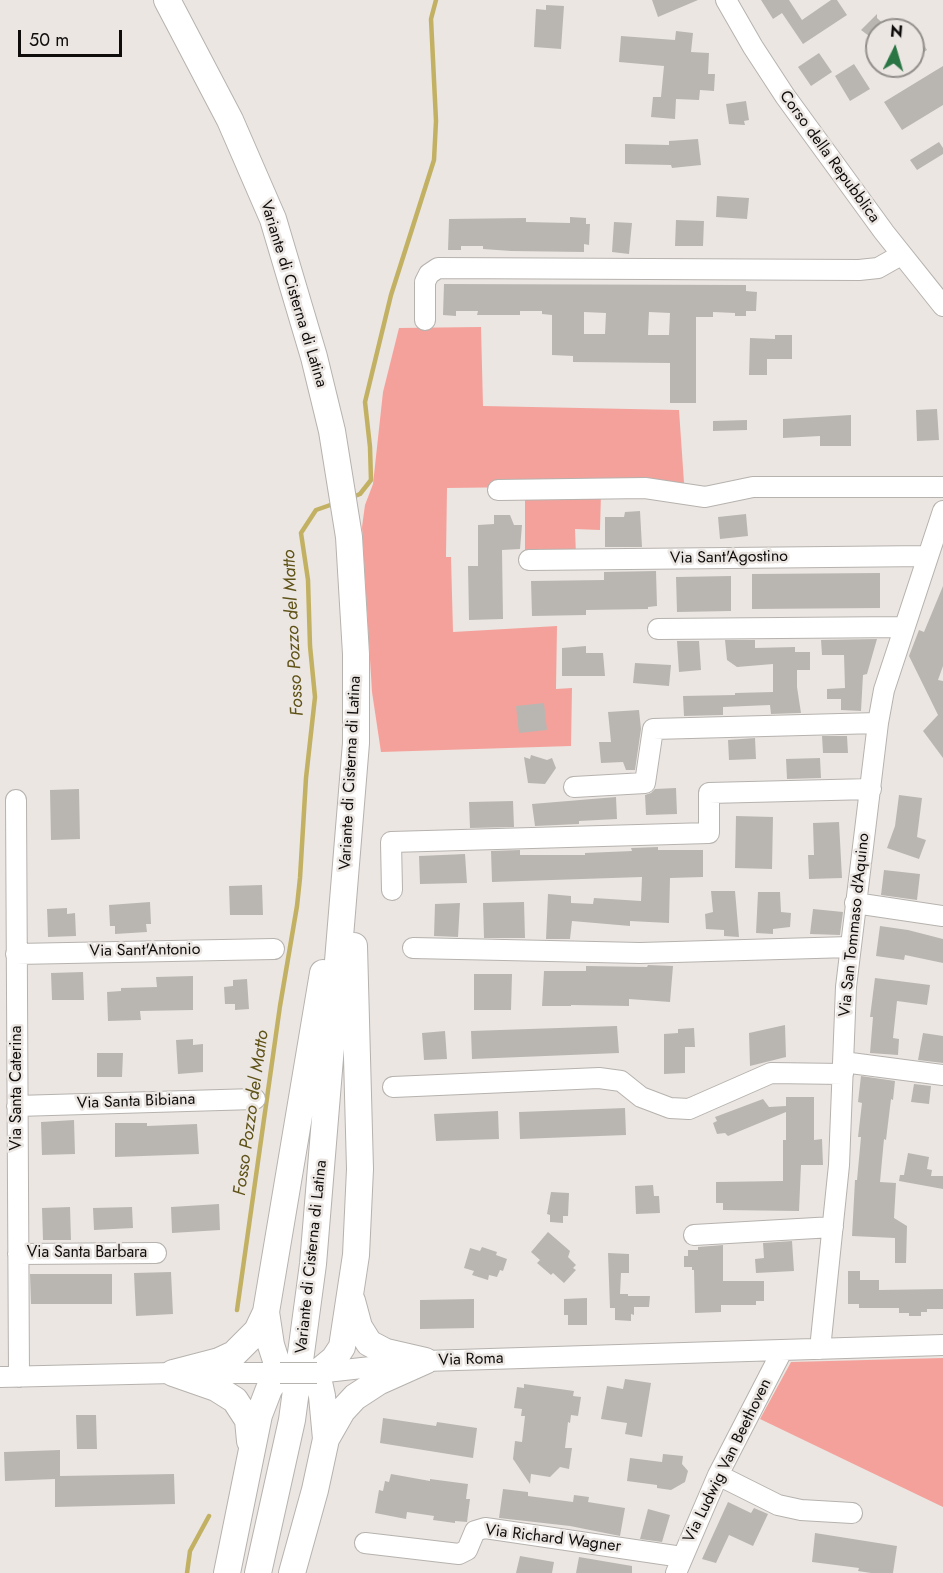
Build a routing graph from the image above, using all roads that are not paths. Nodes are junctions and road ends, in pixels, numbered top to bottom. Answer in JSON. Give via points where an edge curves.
{"nodes":[{"id":1,"x":167,"y":0,"type":"edge"},
{"id":2,"x":726,"y":0,"type":"edge"},
{"id":3,"x":901,"y":255,"type":"junction"},
{"id":4,"x":943,"y":306,"type":"edge"},
{"id":5,"x":424,"y":320,"type":"dead end"},
{"id":6,"x":943,"y":487,"type":"edge"},
{"id":7,"x":498,"y":490,"type":"dead end"},
{"id":8,"x":943,"y":511,"type":"edge"},
{"id":9,"x":928,"y":556,"type":"junction"},
{"id":10,"x":529,"y":560,"type":"dead end"},
{"id":11,"x":903,"y":627,"type":"junction"},
{"id":12,"x":658,"y":629,"type":"dead end"},
{"id":13,"x":878,"y":723,"type":"junction"},
{"id":14,"x":574,"y":787,"type":"dead end"},
{"id":15,"x":871,"y":789,"type":"junction"},
{"id":16,"x":15,"y":800,"type":"dead end"},
{"id":17,"x":349,"y":832,"type":"junction"},
{"id":18,"x":392,"y":890,"type":"dead end"},
{"id":19,"x":855,"y":903,"type":"junction"},
{"id":20,"x":943,"y":916,"type":"edge"},
{"id":21,"x":850,"y":947,"type":"junction"},
{"id":22,"x":413,"y":948,"type":"dead end"},
{"id":23,"x":274,"y":949,"type":"dead end"},
{"id":24,"x":16,"y":954,"type":"junction"},
{"id":25,"x":843,"y":1068,"type":"junction"},
{"id":26,"x":943,"y":1076,"type":"edge"},
{"id":27,"x":393,"y":1087,"type":"dead end"},
{"id":28,"x":255,"y":1099,"type":"dead end"},
{"id":29,"x":17,"y":1106,"type":"junction"},
{"id":30,"x":833,"y":1227,"type":"junction"},
{"id":31,"x":694,"y":1235,"type":"dead end"},
{"id":32,"x":156,"y":1253,"type":"dead end"},
{"id":33,"x":18,"y":1254,"type":"junction"},
{"id":34,"x":351,"y":1291,"type":"junction"},
{"id":35,"x":266,"y":1312,"type":"junction"},
{"id":36,"x":943,"y":1345,"type":"edge"},
{"id":37,"x":820,"y":1349,"type":"junction"},
{"id":38,"x":782,"y":1351,"type":"junction"},
{"id":39,"x":425,"y":1362,"type":"junction"},
{"id":40,"x":173,"y":1373,"type":"junction"},
{"id":41,"x":280,"y":1373,"type":"junction"},
{"id":42,"x":317,"y":1373,"type":"junction"},
{"id":43,"x":9,"y":1377,"type":"edge"},
{"id":44,"x":326,"y":1439,"type":"junction"},
{"id":45,"x":251,"y":1453,"type":"junction"},
{"id":46,"x":718,"y":1475,"type":"junction"},
{"id":47,"x":852,"y":1513,"type":"dead end"},
{"id":48,"x":364,"y":1543,"type":"dead end"},
{"id":49,"x":679,"y":1565,"type":"edge"},
{"id":50,"x":227,"y":1573,"type":"edge"},
{"id":51,"x":258,"y":1573,"type":"edge"},
{"id":52,"x":292,"y":1573,"type":"edge"}],
"edges":[{"from":1,"to":17,"type":"main road","name":"Variante di Cisterna di Latina","via":[[230,120],[273,219],[321,383],[349,537],[356,654],[356,743]]},
{"from":2,"to":3,"type":"street","name":"Corso della Repubblica","via":[[779,87]]},
{"from":3,"to":4,"type":"street","name":"Corso della Repubblica"},
{"from":3,"to":5,"type":"street","via":[[878,268],[859,270],[438,268],[425,282]]},
{"from":6,"to":7,"type":"street","via":[[762,487],[705,497],[645,488]]},
{"from":8,"to":9,"type":"street","name":"Via San Tommaso d'Aquino"},
{"from":9,"to":10,"type":"street","name":"Via Sant'Agostino"},
{"from":9,"to":11,"type":"street","name":"Via San Tommaso d'Aquino"},
{"from":11,"to":12,"type":"street"},
{"from":11,"to":13,"type":"street","name":"Via San Tommaso d'Aquino"},
{"from":13,"to":14,"type":"street","via":[[653,729],[645,783]]},
{"from":13,"to":15,"type":"street","name":"Via San Tommaso d'Aquino"},
{"from":15,"to":18,"type":"street","via":[[709,793],[709,833],[391,842]]},
{"from":15,"to":19,"type":"street","name":"Via San Tommaso d'Aquino"},
{"from":16,"to":24,"type":"street","name":"Via Santa Caterina"},
{"from":17,"to":34,"type":"main road","via":[[360,1169],[358,1237]]},
{"from":17,"to":35,"type":"main road"},
{"from":17,"to":51,"type":"main road","name":"Variante di Cisterna di Latina","via":[[311,1286],[288,1440]]},
{"from":19,"to":20,"type":"street"},
{"from":19,"to":21,"type":"street","name":"Via San Tommaso d'Aquino"},
{"from":21,"to":22,"type":"street","via":[[640,953]]},
{"from":21,"to":25,"type":"street","name":"Via San Tommaso d'Aquino"},
{"from":23,"to":24,"type":"street","name":"Via Sant'Antonio"},
{"from":24,"to":29,"type":"street","name":"Via Santa Caterina"},
{"from":25,"to":26,"type":"street"},
{"from":25,"to":27,"type":"street","via":[[771,1073],[688,1109],[670,1108],[641,1097],[621,1082],[599,1078]]},
{"from":25,"to":30,"type":"street","name":"Via San Tommaso d'Aquino"},
{"from":28,"to":29,"type":"street","name":"Via Santa Bibiana"},
{"from":29,"to":33,"type":"street","name":"Via Santa Caterina"},
{"from":30,"to":31,"type":"street"},
{"from":30,"to":37,"type":"street","name":"Via San Tommaso d'Aquino"},
{"from":32,"to":33,"type":"street","name":"Via Santa Barbara"},
{"from":33,"to":43,"type":"street","name":"Via Santa Caterina"},
{"from":34,"to":39,"type":"main road","via":[[356,1320],[369,1343]]},
{"from":34,"to":42,"type":"main road","via":[[342,1347]]},
{"from":35,"to":40,"type":"main road","via":[[253,1336],[234,1354]]},
{"from":35,"to":41,"type":"main road"},
{"from":36,"to":37,"type":"street","name":"Via Roma"},
{"from":37,"to":38,"type":"street","name":"Via Roma"},
{"from":38,"to":39,"type":"street","name":"Via Roma"},
{"from":38,"to":46,"type":"street","name":"Via Ludwig Van Beethoven"},
{"from":39,"to":42,"type":"street","name":"Via Roma"},
{"from":39,"to":44,"type":"main road","via":[[378,1382],[355,1397]]},
{"from":40,"to":41,"type":"street","name":"Via Roma"},
{"from":40,"to":43,"type":"street","name":"Via Roma"},
{"from":40,"to":45,"type":"main road","via":[[216,1388],[235,1400],[248,1420]]},
{"from":41,"to":42,"type":"street","name":"Via Roma","bridge":true},
{"from":41,"to":45,"type":"main road","via":[[262,1405]]},
{"from":42,"to":44,"type":"main road"},
{"from":44,"to":52,"type":"main road"},
{"from":45,"to":50,"type":"main road"},
{"from":46,"to":47,"type":"street","via":[[778,1505]]},
{"from":46,"to":49,"type":"street","name":"Via Ludwig Van Beethoven"},
{"from":48,"to":49,"type":"street","name":"Via Richard Wagner","via":[[459,1554],[467,1550],[475,1531],[485,1528]]}]}
